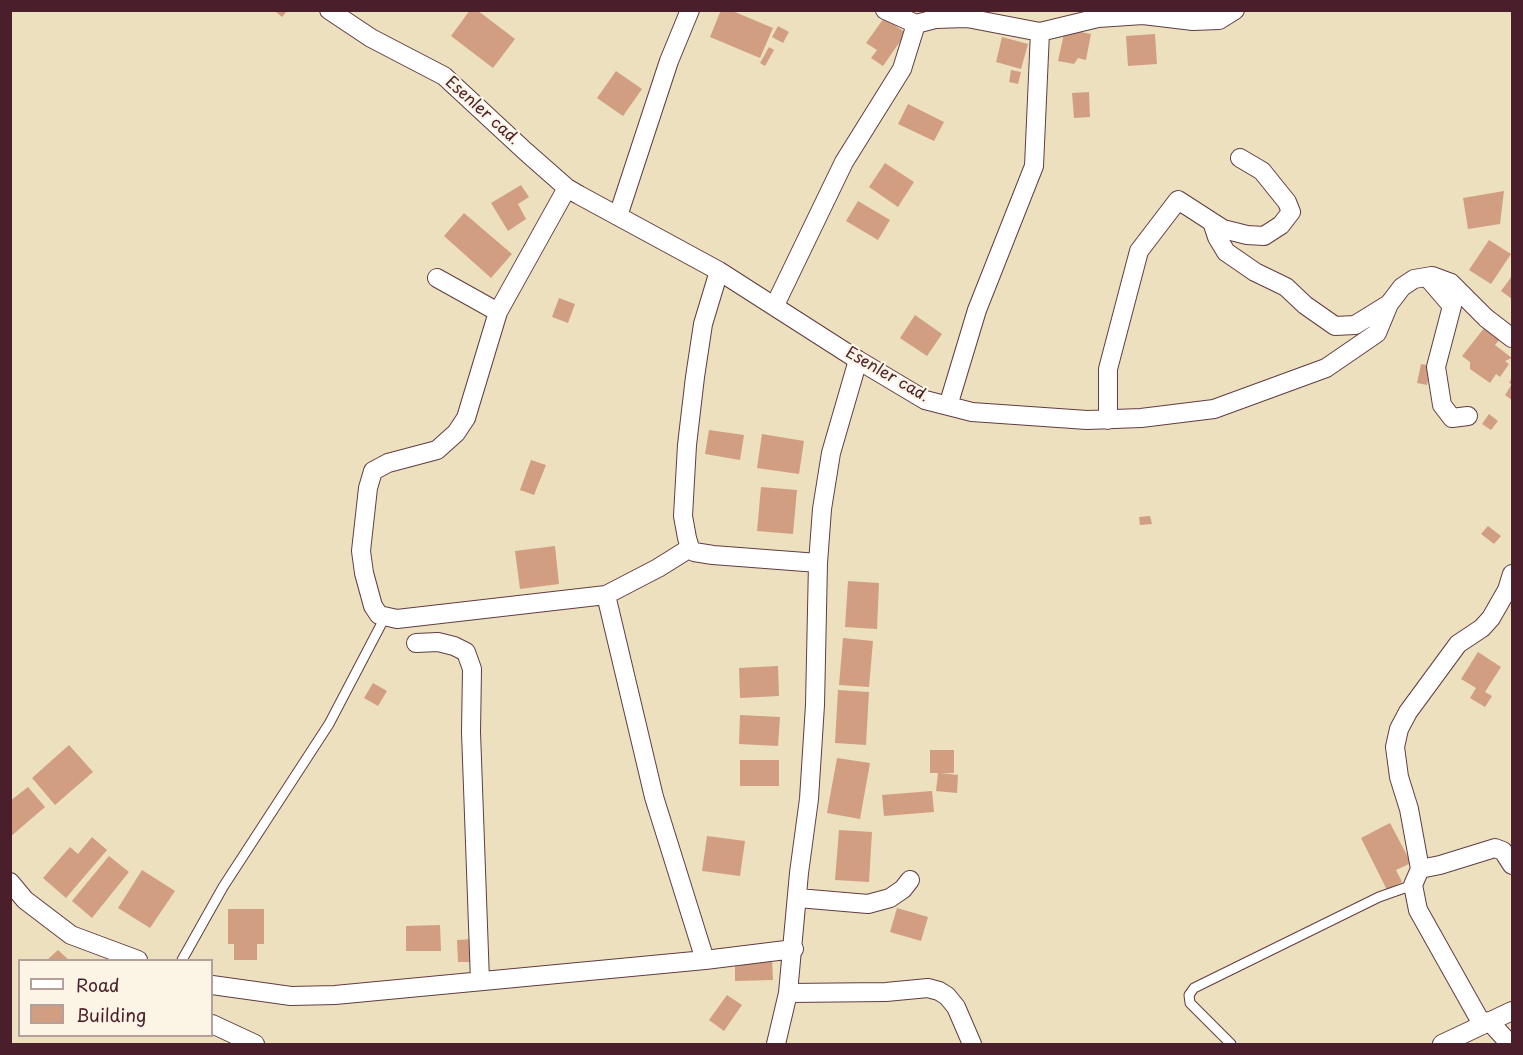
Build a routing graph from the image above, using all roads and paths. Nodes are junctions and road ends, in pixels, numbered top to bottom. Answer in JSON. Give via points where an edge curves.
{"nodes":[{"id":1,"x":329,"y":10,"type":"edge"},
{"id":2,"x":690,"y":10,"type":"edge"},
{"id":3,"x":885,"y":10,"type":"edge"},
{"id":4,"x":1235,"y":10,"type":"edge"},
{"id":5,"x":916,"y":24,"type":"junction"},
{"id":6,"x":1040,"y":32,"type":"junction"},
{"id":7,"x":1240,"y":158,"type":"dead end"},
{"id":8,"x":567,"y":188,"type":"junction"},
{"id":9,"x":618,"y":216,"type":"junction"},
{"id":10,"x":1212,"y":222,"type":"junction"},
{"id":11,"x":719,"y":271,"type":"junction"},
{"id":12,"x":1427,"y":277,"type":"junction"},
{"id":13,"x":437,"y":278,"type":"dead end"},
{"id":14,"x":1389,"y":304,"type":"junction"},
{"id":15,"x":775,"y":305,"type":"junction"},
{"id":16,"x":498,"y":312,"type":"junction"},
{"id":17,"x":1512,"y":338,"type":"edge"},
{"id":18,"x":858,"y":360,"type":"junction"},
{"id":19,"x":948,"y":406,"type":"junction"},
{"id":20,"x":1468,"y":416,"type":"dead end"},
{"id":21,"x":1108,"y":420,"type":"junction"},
{"id":22,"x":690,"y":548,"type":"junction"},
{"id":23,"x":818,"y":563,"type":"junction"},
{"id":24,"x":1512,"y":573,"type":"edge"},
{"id":25,"x":606,"y":595,"type":"junction"},
{"id":26,"x":385,"y":617,"type":"junction"},
{"id":27,"x":416,"y":643,"type":"dead end"},
{"id":28,"x":1512,"y":865,"type":"edge"},
{"id":29,"x":1416,"y":877,"type":"junction"},
{"id":30,"x":910,"y":880,"type":"dead end"},
{"id":31,"x":10,"y":882,"type":"edge"},
{"id":32,"x":798,"y":898,"type":"junction"},
{"id":33,"x":794,"y":949,"type":"junction"},
{"id":34,"x":133,"y":959,"type":"edge"},
{"id":35,"x":183,"y":959,"type":"edge"},
{"id":36,"x":705,"y":960,"type":"junction"},
{"id":37,"x":480,"y":981,"type":"junction"},
{"id":38,"x":213,"y":985,"type":"edge"},
{"id":39,"x":788,"y":993,"type":"junction"},
{"id":40,"x":1512,"y":1011,"type":"edge"},
{"id":41,"x":1485,"y":1023,"type":"junction"},
{"id":42,"x":213,"y":1024,"type":"edge"},
{"id":43,"x":255,"y":1044,"type":"edge"},
{"id":44,"x":776,"y":1044,"type":"edge"},
{"id":45,"x":972,"y":1044,"type":"edge"},
{"id":46,"x":1231,"y":1044,"type":"edge"},
{"id":47,"x":1442,"y":1044,"type":"edge"},
{"id":48,"x":1510,"y":1044,"type":"edge"}],
"edges":[{"from":1,"to":8,"type":"street","name":"Esenler cad.","via":[[371,38],[444,76]]},
{"from":2,"to":9,"type":"street"},
{"from":3,"to":5,"type":"street"},
{"from":4,"to":6,"type":"street","via":[[1219,20],[1143,15],[1098,18]]},
{"from":5,"to":6,"type":"street","via":[[967,18]]},
{"from":5,"to":15,"type":"street","via":[[902,69],[844,162]]},
{"from":6,"to":19,"type":"street","via":[[1034,166],[977,310]]},
{"from":7,"to":10,"type":"street","via":[[1262,171],[1291,212],[1281,225],[1264,236],[1223,229]]},
{"from":8,"to":9,"type":"street","name":"Esenler cad."},
{"from":8,"to":16,"type":"street"},
{"from":9,"to":11,"type":"street","name":"Esenler cad."},
{"from":10,"to":14,"type":"street","via":[[1226,252],[1286,287],[1335,326],[1355,325]]},
{"from":10,"to":21,"type":"street","via":[[1178,200],[1139,251],[1108,369]]},
{"from":11,"to":15,"type":"street","name":"Esenler cad."},
{"from":11,"to":22,"type":"street","via":[[703,324],[687,445],[683,516]]},
{"from":12,"to":14,"type":"street","name":"Esenler cad.","via":[[1402,287]]},
{"from":12,"to":17,"type":"street","via":[[1451,283]]},
{"from":12,"to":20,"type":"street","via":[[1452,306],[1436,367],[1442,405],[1452,418]]},
{"from":13,"to":16,"type":"street"},
{"from":14,"to":21,"type":"street","name":"Esenler cad.","via":[[1377,333],[1326,368],[1214,409]]},
{"from":15,"to":18,"type":"street","name":"Esenler cad."},
{"from":16,"to":26,"type":"street","via":[[466,418],[456,433],[437,450],[373,471],[361,551],[373,606]]},
{"from":18,"to":19,"type":"street","name":"Esenler cad.","via":[[925,400]]},
{"from":18,"to":23,"type":"street","via":[[831,453]]},
{"from":19,"to":21,"type":"street","name":"Esenler cad.","via":[[972,412]]},
{"from":22,"to":23,"type":"street","via":[[713,555]]},
{"from":22,"to":25,"type":"street"},
{"from":23,"to":32,"type":"street","via":[[815,705]]},
{"from":24,"to":29,"type":"street","via":[[1491,618],[1458,644],[1399,729],[1396,758],[1409,809]]},
{"from":25,"to":26,"type":"street","via":[[428,616]]},
{"from":25,"to":36,"type":"street","via":[[651,788]]},
{"from":26,"to":35,"type":"lane","via":[[329,724]]},
{"from":27,"to":37,"type":"street","via":[[454,646],[466,652],[472,669]]},
{"from":28,"to":29,"type":"street","via":[[1503,851],[1495,848]]},
{"from":29,"to":41,"type":"street","via":[[1418,910]]},
{"from":29,"to":46,"type":"lane","via":[[1194,988],[1189,995],[1190,1003]]},
{"from":30,"to":32,"type":"street","via":[[890,898],[868,904]]},
{"from":31,"to":34,"type":"street","via":[[25,900],[71,935]]},
{"from":32,"to":33,"type":"street"},
{"from":33,"to":36,"type":"street"},
{"from":33,"to":39,"type":"street"},
{"from":36,"to":37,"type":"street"},
{"from":37,"to":38,"type":"street","via":[[291,996]]},
{"from":39,"to":44,"type":"street"},
{"from":39,"to":45,"type":"street","via":[[928,988],[939,991],[956,1006]]},
{"from":40,"to":41,"type":"street"},
{"from":41,"to":47,"type":"street"},
{"from":41,"to":48,"type":"street"},
{"from":42,"to":43,"type":"street"}]}
